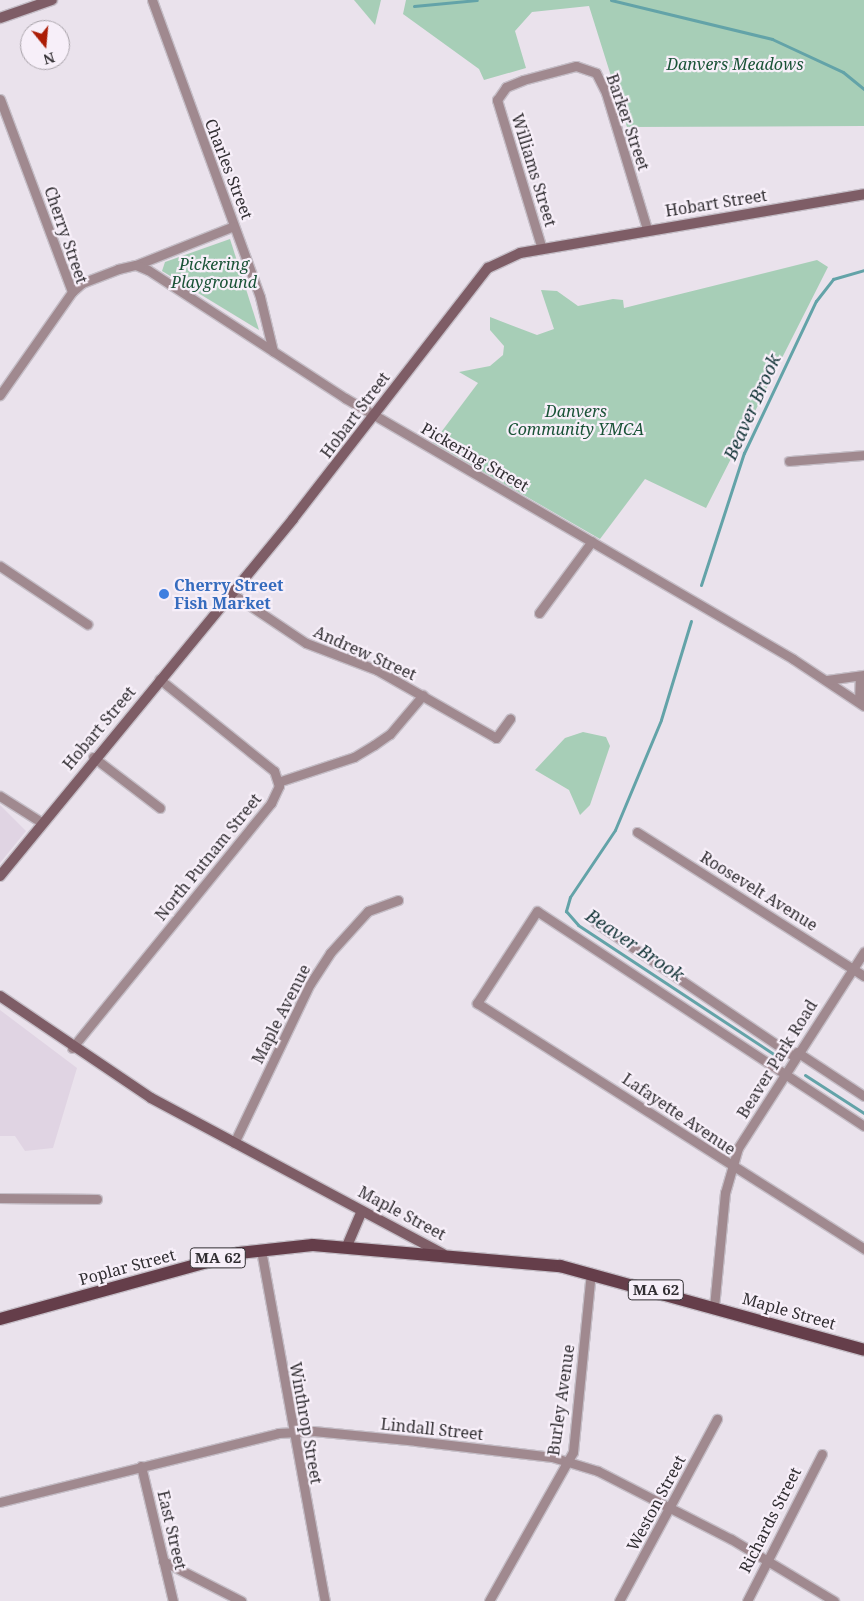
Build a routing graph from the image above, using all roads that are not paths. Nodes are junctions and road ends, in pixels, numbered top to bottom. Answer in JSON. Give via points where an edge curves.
{"nodes":[{"id":1,"x":52,"y":0,"type":"edge"},
{"id":2,"x":152,"y":0,"type":"edge"},
{"id":3,"x":0,"y":18,"type":"edge"},
{"id":4,"x":0,"y":99,"type":"edge"},
{"id":5,"x":498,"y":100,"type":"joint"},
{"id":6,"x":864,"y":194,"type":"edge"},
{"id":7,"x":234,"y":226,"type":"junction"},
{"id":8,"x":648,"y":229,"type":"junction"},
{"id":9,"x":542,"y":249,"type":"junction"},
{"id":10,"x":136,"y":265,"type":"junction"},
{"id":11,"x":72,"y":292,"type":"junction"},
{"id":12,"x":273,"y":351,"type":"junction"},
{"id":13,"x":0,"y":376,"type":"edge"},
{"id":14,"x":8,"y":383,"type":"junction"},
{"id":15,"x":0,"y":395,"type":"edge"},
{"id":16,"x":373,"y":415,"type":"junction"},
{"id":17,"x":864,"y":455,"type":"edge"},
{"id":18,"x":789,"y":461,"type":"dead end"},
{"id":19,"x":592,"y":541,"type":"junction"},
{"id":20,"x":0,"y":566,"type":"edge"},
{"id":21,"x":231,"y":593,"type":"junction"},
{"id":22,"x":539,"y":613,"type":"dead end"},
{"id":23,"x":87,"y":624,"type":"dead end"},
{"id":24,"x":862,"y":675,"type":"edge"},
{"id":25,"x":159,"y":679,"type":"junction"},
{"id":26,"x":827,"y":680,"type":"junction"},
{"id":27,"x":423,"y":695,"type":"junction"},
{"id":28,"x":861,"y":704,"type":"edge"},
{"id":29,"x":510,"y":719,"type":"dead end"},
{"id":30,"x":93,"y":757,"type":"junction"},
{"id":31,"x":278,"y":782,"type":"junction"},
{"id":32,"x":0,"y":796,"type":"edge"},
{"id":33,"x":160,"y":808,"type":"dead end"},
{"id":34,"x":41,"y":822,"type":"junction"},
{"id":35,"x":638,"y":832,"type":"dead end"},
{"id":36,"x":0,"y":876,"type":"edge"},
{"id":37,"x":398,"y":900,"type":"dead end"},
{"id":38,"x":595,"y":922,"type":"dead end"},
{"id":39,"x":864,"y":952,"type":"edge"},
{"id":40,"x":853,"y":969,"type":"junction"},
{"id":41,"x":864,"y":976,"type":"edge"},
{"id":42,"x":0,"y":996,"type":"edge"},
{"id":43,"x":72,"y":1048,"type":"junction"},
{"id":44,"x":796,"y":1054,"type":"junction"},
{"id":45,"x":783,"y":1074,"type":"junction"},
{"id":46,"x":864,"y":1096,"type":"edge"},
{"id":47,"x":864,"y":1126,"type":"edge"},
{"id":48,"x":234,"y":1143,"type":"junction"},
{"id":49,"x":730,"y":1167,"type":"junction"},
{"id":50,"x":0,"y":1198,"type":"edge"},
{"id":51,"x":97,"y":1199,"type":"dead end"},
{"id":52,"x":362,"y":1211,"type":"junction"},
{"id":53,"x":347,"y":1246,"type":"junction"},
{"id":54,"x":864,"y":1248,"type":"edge"},
{"id":55,"x":261,"y":1250,"type":"junction"},
{"id":56,"x":443,"y":1254,"type":"junction"},
{"id":57,"x":591,"y":1273,"type":"junction"},
{"id":58,"x":714,"y":1307,"type":"junction"},
{"id":59,"x":0,"y":1319,"type":"edge"},
{"id":60,"x":864,"y":1350,"type":"edge"},
{"id":61,"x":717,"y":1418,"type":"dead end"},
{"id":62,"x":291,"y":1432,"type":"junction"},
{"id":63,"x":822,"y":1454,"type":"dead end"},
{"id":64,"x":570,"y":1461,"type":"junction"},
{"id":65,"x":141,"y":1466,"type":"junction"},
{"id":66,"x":0,"y":1502,"type":"edge"},
{"id":67,"x":670,"y":1508,"type":"junction"},
{"id":68,"x":766,"y":1559,"type":"junction"},
{"id":69,"x":164,"y":1561,"type":"junction"},
{"id":70,"x":173,"y":1601,"type":"edge"},
{"id":71,"x":241,"y":1601,"type":"edge"},
{"id":72,"x":325,"y":1601,"type":"edge"},
{"id":73,"x":489,"y":1601,"type":"edge"},
{"id":74,"x":619,"y":1601,"type":"edge"},
{"id":75,"x":746,"y":1601,"type":"edge"},
{"id":76,"x":834,"y":1601,"type":"edge"}],
"edges":[{"from":1,"to":3,"type":"main road"},
{"from":2,"to":7,"type":"street","name":"Charles Street"},
{"from":4,"to":11,"type":"street","name":"Cherry Street"},
{"from":5,"to":8,"type":"street","name":"Barker Street","via":[[506,87],[538,74],[576,66],[596,73]]},
{"from":5,"to":9,"type":"street","name":"Williams Street"},
{"from":6,"to":8,"type":"main road","name":"Hobart Street"},
{"from":7,"to":10,"type":"street"},
{"from":7,"to":12,"type":"street","name":"Charles Street"},
{"from":8,"to":9,"type":"main road","name":"Hobart Street"},
{"from":9,"to":16,"type":"main road","name":"Hobart Street","via":[[508,256],[473,282]]},
{"from":10,"to":11,"type":"street","via":[[82,283]]},
{"from":10,"to":12,"type":"street","name":"Pickering Street"},
{"from":11,"to":14,"type":"street","name":"Cherry Street"},
{"from":12,"to":16,"type":"street","name":"Pickering Street"},
{"from":13,"to":14,"type":"street"},
{"from":14,"to":15,"type":"street","name":"Cherry Street"},
{"from":16,"to":19,"type":"street","name":"Pickering Street"},
{"from":16,"to":21,"type":"main road","name":"Hobart Street"},
{"from":17,"to":18,"type":"street"},
{"from":19,"to":22,"type":"street"},
{"from":19,"to":26,"type":"street","name":"Pickering Street"},
{"from":20,"to":23,"type":"street"},
{"from":21,"to":25,"type":"main road","name":"Hobart Street"},
{"from":21,"to":27,"type":"street","name":"Andrew Street","via":[[306,643],[377,670]]},
{"from":24,"to":26,"type":"street"},
{"from":24,"to":28,"type":"street"},
{"from":25,"to":30,"type":"main road","name":"Hobart Street"},
{"from":25,"to":31,"type":"street","name":"North Putnam Street","via":[[274,771]]},
{"from":26,"to":28,"type":"street","name":"Pickering Street"},
{"from":27,"to":29,"type":"street","name":"Andrew Street","via":[[496,738]]},
{"from":27,"to":31,"type":"street","via":[[390,734],[374,745],[354,757]]},
{"from":30,"to":33,"type":"street"},
{"from":30,"to":34,"type":"main road","name":"Hobart Street"},
{"from":31,"to":43,"type":"street","name":"North Putnam Street","via":[[271,803]]},
{"from":32,"to":34,"type":"street"},
{"from":34,"to":36,"type":"main road","name":"Hobart Street"},
{"from":35,"to":40,"type":"street","name":"Roosevelt Avenue"},
{"from":37,"to":48,"type":"street","name":"Maple Avenue","via":[[368,911],[325,961]]},
{"from":38,"to":44,"type":"street"},
{"from":39,"to":40,"type":"street","name":"Beaver Park Road"},
{"from":40,"to":41,"type":"street","name":"Roosevelt Avenue"},
{"from":40,"to":44,"type":"street","name":"Beaver Park Road"},
{"from":42,"to":43,"type":"main road","name":"Maple Street"},
{"from":43,"to":48,"type":"main road","name":"Maple Street","via":[[151,1098]]},
{"from":44,"to":45,"type":"street","name":"Beaver Park Road"},
{"from":44,"to":46,"type":"street"},
{"from":45,"to":47,"type":"street"},
{"from":45,"to":49,"type":"street","name":"Beaver Park Road"},
{"from":45,"to":49,"type":"street","name":"Lafayette Avenue","via":[[537,911],[478,1003],[554,1048]]},
{"from":48,"to":52,"type":"main road","name":"Maple Street"},
{"from":49,"to":54,"type":"street","name":"Lafayette Avenue"},
{"from":49,"to":58,"type":"street","name":"Beaver Park Road"},
{"from":50,"to":51,"type":"street"},
{"from":52,"to":53,"type":"main road"},
{"from":52,"to":56,"type":"main road","name":"Maple Street"},
{"from":53,"to":55,"type":"main road","name":"Poplar Street","number":"MA 62"},
{"from":53,"to":56,"type":"main road","name":"Poplar Street","number":"MA 62"},
{"from":55,"to":59,"type":"main road","name":"Poplar Street","number":"MA 62"},
{"from":55,"to":62,"type":"street","name":"Winthrop Street"},
{"from":56,"to":57,"type":"main road","name":"Maple Street","number":"MA 62"},
{"from":57,"to":58,"type":"main road","name":"Maple Street","number":"MA 62"},
{"from":57,"to":64,"type":"street","name":"Burley Avenue"},
{"from":58,"to":60,"type":"main road","name":"Maple Street","number":"MA 62"},
{"from":61,"to":67,"type":"street","name":"Weston Street"},
{"from":62,"to":64,"type":"street","name":"Lindall Street","via":[[416,1441]]},
{"from":62,"to":65,"type":"street","name":"Lindall Street"},
{"from":62,"to":72,"type":"street","name":"Winthrop Street"},
{"from":63,"to":68,"type":"street","name":"Richards Street"},
{"from":64,"to":67,"type":"street","name":"Lindall Street"},
{"from":64,"to":73,"type":"street","name":"Burley Avenue"},
{"from":65,"to":66,"type":"street","name":"Lindall Street"},
{"from":65,"to":69,"type":"street","name":"East Street"},
{"from":67,"to":68,"type":"street","name":"Lindall Street"},
{"from":67,"to":74,"type":"street","name":"Weston Street"},
{"from":68,"to":75,"type":"street","name":"Richards Street"},
{"from":68,"to":76,"type":"street","name":"Lindall Street"},
{"from":69,"to":70,"type":"street","name":"East Street"},
{"from":69,"to":71,"type":"street"}]}
